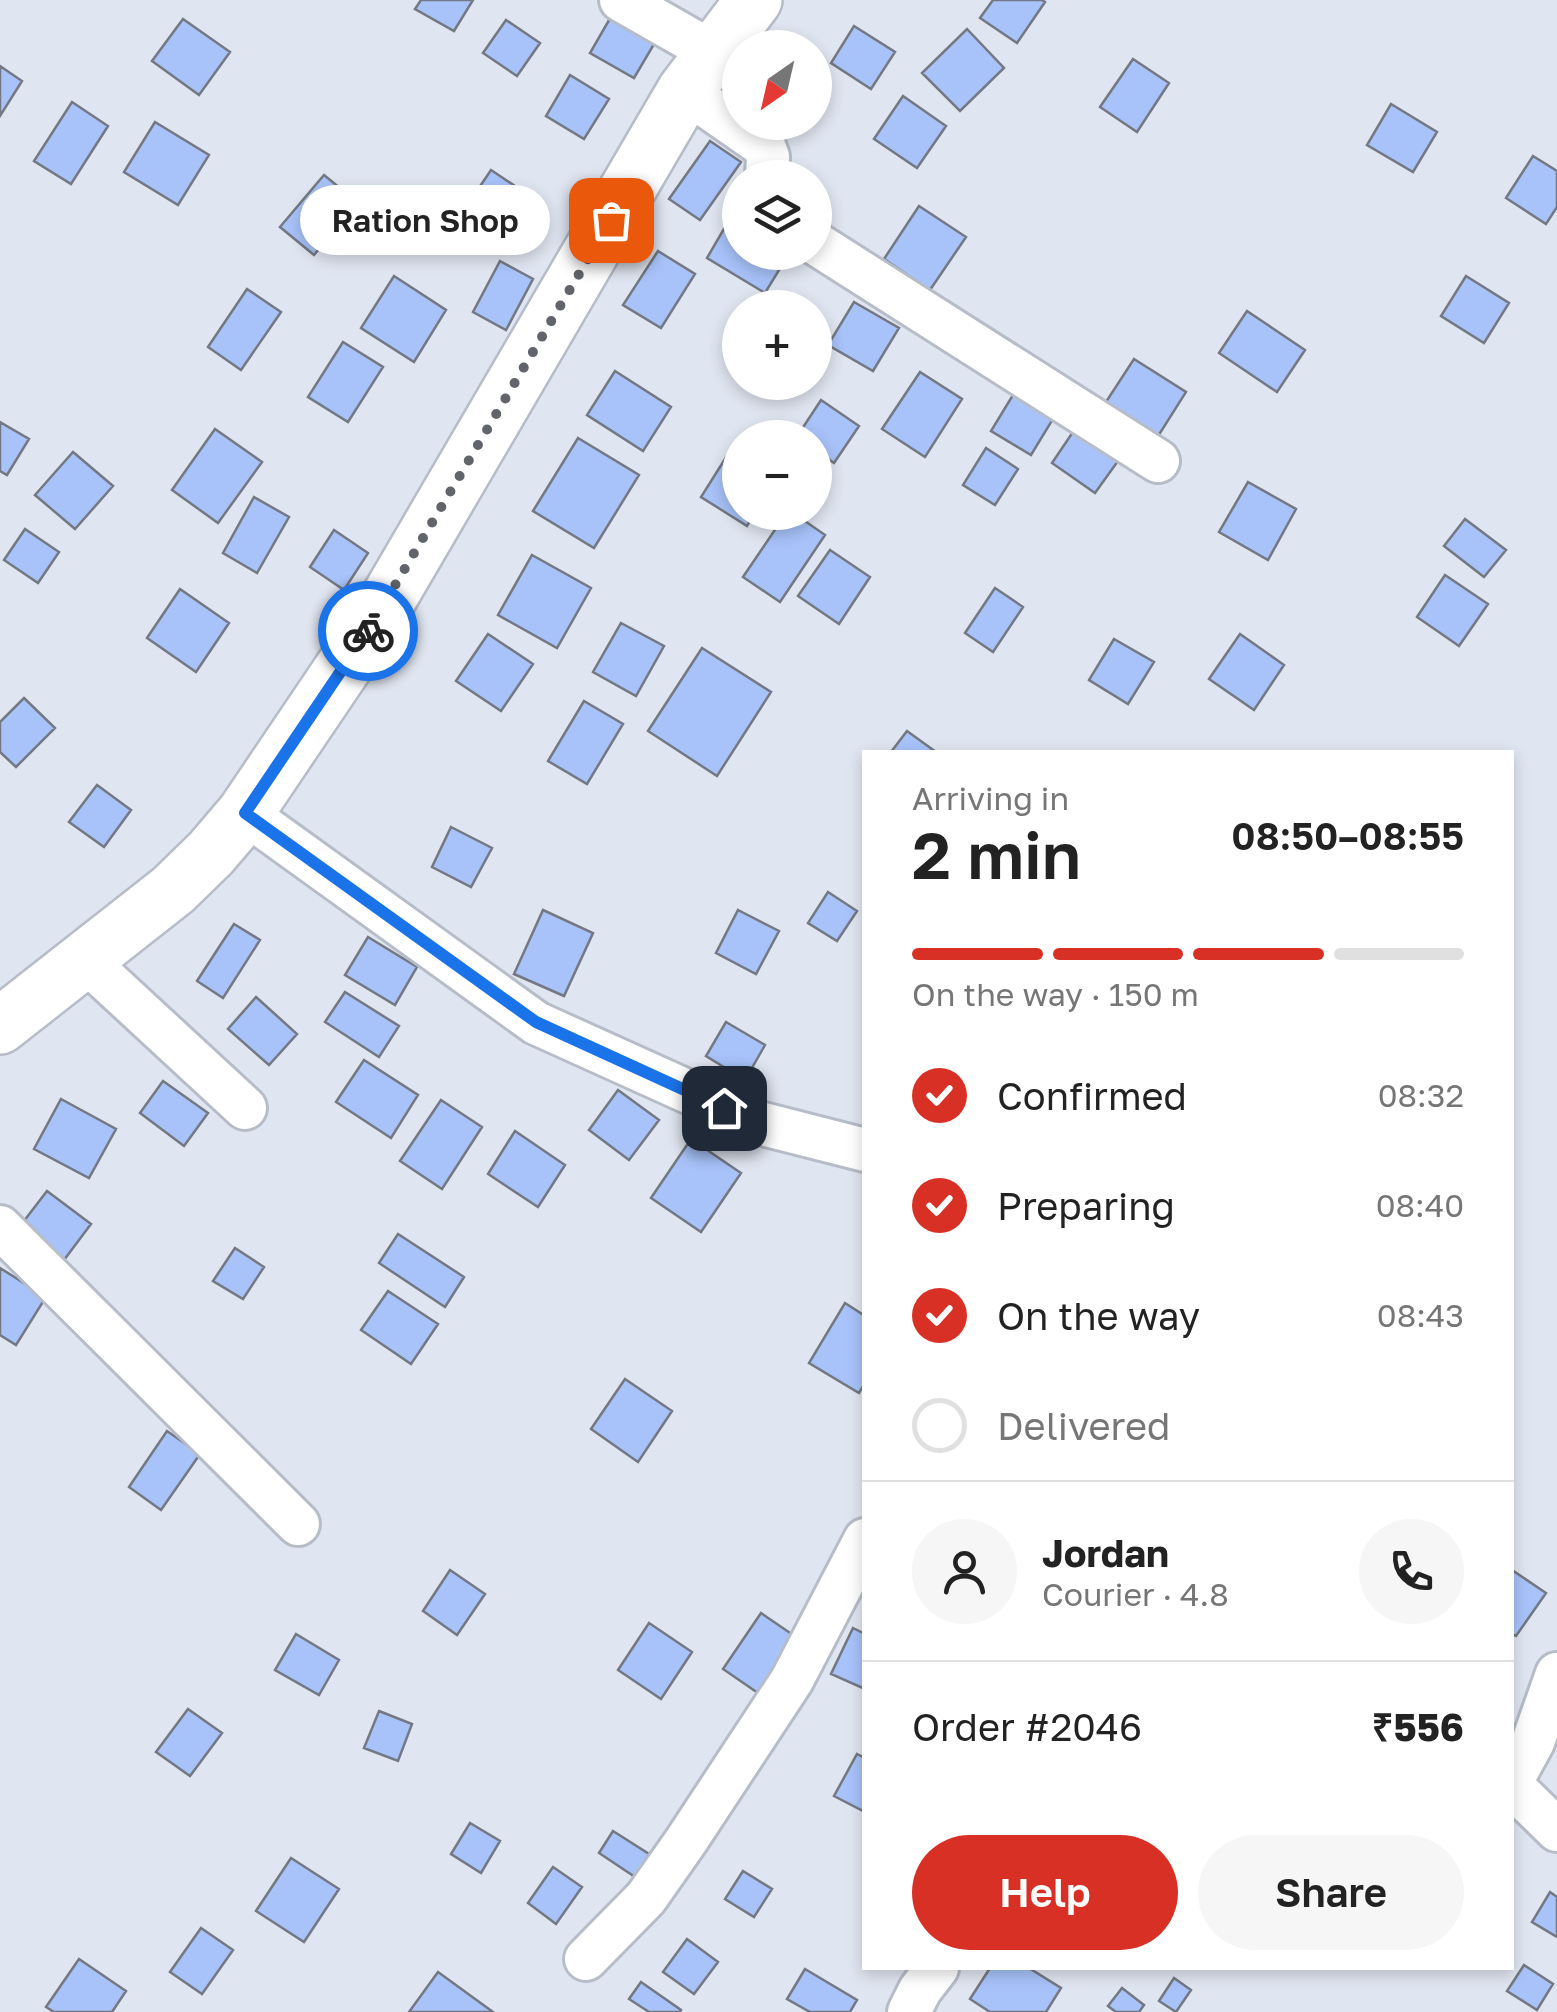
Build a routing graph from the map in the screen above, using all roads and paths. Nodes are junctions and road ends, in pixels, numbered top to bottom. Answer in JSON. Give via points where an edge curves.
{"nodes":[{"id":1,"x":622,"y":0,"type":"edge"},
{"id":2,"x":754,"y":0,"type":"edge"},
{"id":3,"x":699,"y":71,"type":"junction"},
{"id":4,"x":768,"y":160,"type":"edge"},
{"id":5,"x":832,"y":254,"type":"edge"},
{"id":6,"x":1158,"y":461,"type":"dead end"},
{"id":7,"x":245,"y":813,"type":"junction"},
{"id":8,"x":86,"y":961,"type":"junction"},
{"id":9,"x":2,"y":1022,"type":"edge"},
{"id":10,"x":244,"y":1108,"type":"dead end"},
{"id":11,"x":862,"y":1149,"type":"edge"},
{"id":12,"x":0,"y":1228,"type":"edge"},
{"id":13,"x":298,"y":1524,"type":"dead end"},
{"id":14,"x":862,"y":1546,"type":"edge"},
{"id":15,"x":1557,"y":1674,"type":"edge"},
{"id":16,"x":1514,"y":1779,"type":"edge"},
{"id":17,"x":1514,"y":1785,"type":"edge"},
{"id":18,"x":1557,"y":1830,"type":"edge"},
{"id":19,"x":586,"y":1958,"type":"dead end"},
{"id":20,"x":935,"y":1970,"type":"edge"},
{"id":21,"x":909,"y":2012,"type":"edge"}],
"edges":[{"from":1,"to":3,"type":"street"},
{"from":2,"to":3,"type":"main road"},
{"from":3,"to":4,"type":"street","via":[[764,146]]},
{"from":3,"to":7,"type":"main road","via":[[380,612]]},
{"from":5,"to":6,"type":"street"},
{"from":7,"to":8,"type":"main road","via":[[189,876]]},
{"from":7,"to":11,"type":"street","via":[[536,1022],[756,1122]]},
{"from":8,"to":9,"type":"main road"},
{"from":8,"to":10,"type":"street"},
{"from":12,"to":13,"type":"street"},
{"from":14,"to":19,"type":"street","via":[[792,1680],[686,1841],[646,1898]]},
{"from":15,"to":16,"type":"street"},
{"from":17,"to":18,"type":"street"},
{"from":20,"to":21,"type":"street"}]}
